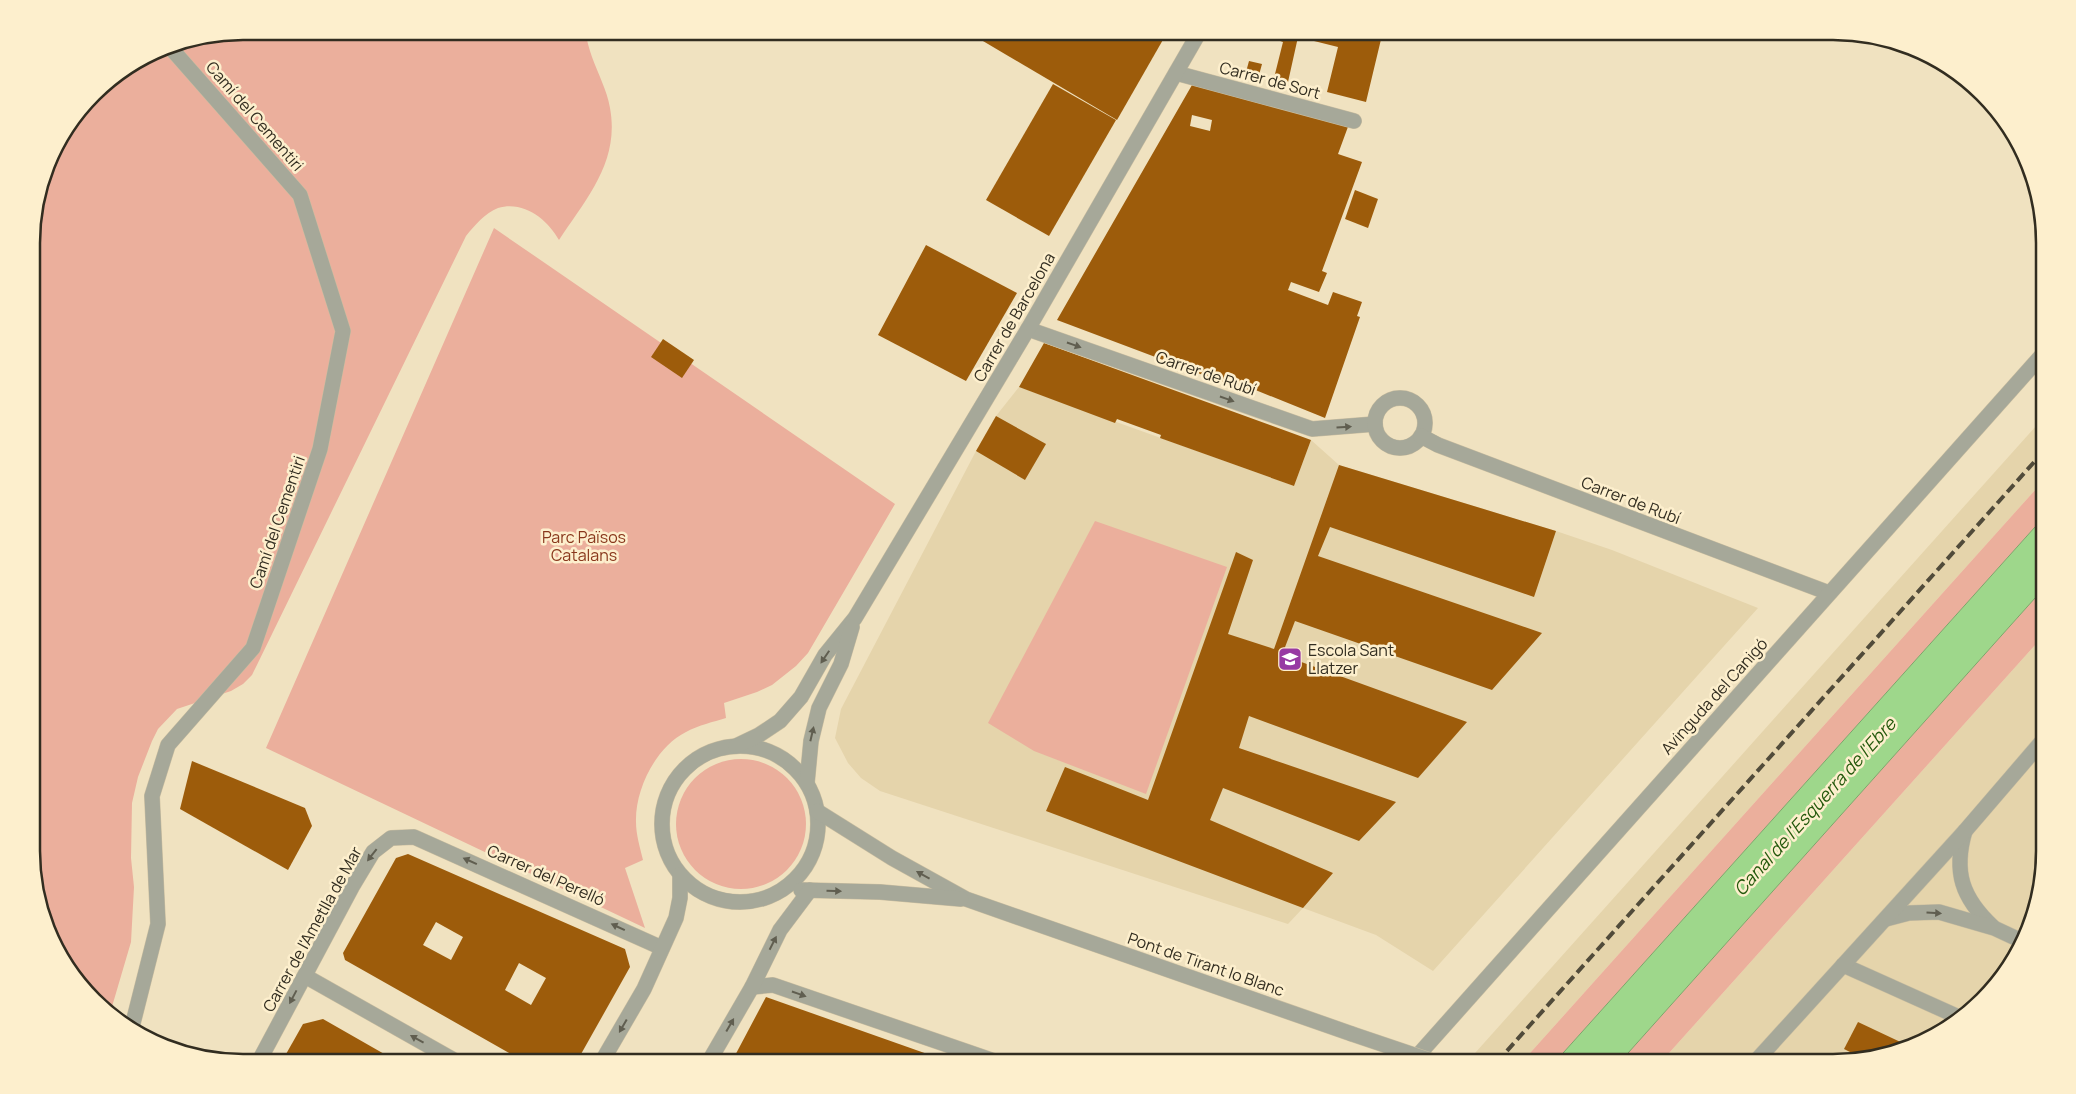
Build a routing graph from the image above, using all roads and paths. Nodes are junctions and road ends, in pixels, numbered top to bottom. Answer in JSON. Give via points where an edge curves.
{"nodes":[{"id":1,"x":1195,"y":40,"type":"edge"},
{"id":2,"x":174,"y":52,"type":"edge"},
{"id":3,"x":1176,"y":74,"type":"junction"},
{"id":4,"x":1354,"y":121,"type":"dead end"},
{"id":5,"x":1028,"y":329,"type":"junction"},
{"id":6,"x":2036,"y":362,"type":"edge"},
{"id":7,"x":1375,"y":424,"type":"junction"},
{"id":8,"x":1422,"y":436,"type":"junction"},
{"id":9,"x":1829,"y":594,"type":"junction"},
{"id":10,"x":855,"y":618,"type":"junction"},
{"id":11,"x":736,"y":746,"type":"junction"},
{"id":12,"x":2036,"y":748,"type":"edge"},
{"id":13,"x":807,"y":783,"type":"junction"},
{"id":14,"x":818,"y":811,"type":"junction"},
{"id":15,"x":1965,"y":831,"type":"junction"},
{"id":16,"x":414,"y":837,"type":"joint"},
{"id":17,"x":680,"y":875,"type":"junction"},
{"id":18,"x":785,"y":889,"type":"junction"},
{"id":19,"x":810,"y":890,"type":"junction"},
{"id":20,"x":966,"y":899,"type":"junction"},
{"id":21,"x":1886,"y":918,"type":"junction"},
{"id":22,"x":1994,"y":928,"type":"junction"},
{"id":23,"x":2016,"y":938,"type":"edge"},
{"id":24,"x":662,"y":948,"type":"junction"},
{"id":25,"x":1843,"y":965,"type":"junction"},
{"id":26,"x":305,"y":976,"type":"junction"},
{"id":27,"x":752,"y":987,"type":"junction"},
{"id":28,"x":1953,"y":1015,"type":"edge"},
{"id":29,"x":133,"y":1022,"type":"edge"},
{"id":30,"x":263,"y":1054,"type":"edge"},
{"id":31,"x":443,"y":1054,"type":"edge"},
{"id":32,"x":607,"y":1054,"type":"edge"},
{"id":33,"x":713,"y":1054,"type":"edge"},
{"id":34,"x":976,"y":1054,"type":"edge"},
{"id":35,"x":1411,"y":1054,"type":"edge"},
{"id":36,"x":1419,"y":1054,"type":"edge"},
{"id":37,"x":1761,"y":1054,"type":"edge"}],
"edges":[{"from":1,"to":3,"type":"street","name":"Carrer de Barcelona"},
{"from":2,"to":29,"type":"street","name":"Camí del Cementiri","via":[[300,195],[343,331],[320,450],[253,648],[168,745],[152,796],[158,924]]},
{"from":3,"to":4,"type":"street","name":"Carrer de Sort"},
{"from":3,"to":5,"type":"street","name":"Carrer de Barcelona"},
{"from":5,"to":7,"type":"street","name":"Carrer de Rubí","one_way":true,"via":[[1312,429]]},
{"from":5,"to":10,"type":"street","name":"Carrer de Barcelona"},
{"from":6,"to":9,"type":"street","name":"Avinguda del Canigó"},
{"from":7,"to":8,"type":"street","via":[[1380,438],[1392,447],[1406,448]]},
{"from":7,"to":8,"type":"street","via":[[1376,415],[1385,403],[1398,398],[1408,400],[1417,404],[1424,417]]},
{"from":8,"to":9,"type":"street","name":"Carrer de Rubí","via":[[1438,445]]},
{"from":9,"to":36,"type":"street","name":"Avinguda del Canigó"},
{"from":10,"to":11,"type":"street","name":"Carrer de Barcelona","one_way":true,"via":[[780,721]]},
{"from":13,"to":10,"type":"street","name":"Carrer de Barcelona","one_way":true,"via":[[811,741],[819,708],[841,664]]},
{"from":11,"to":13,"type":"street","via":[[776,754]]},
{"from":11,"to":17,"type":"street","via":[[700,756],[681,772],[668,793],[662,817],[664,842]]},
{"from":12,"to":15,"type":"street"},
{"from":13,"to":14,"type":"street"},
{"from":14,"to":18,"type":"street","via":[[818,833],[813,854],[801,874]]},
{"from":20,"to":14,"type":"street","one_way":true,"via":[[892,858]]},
{"from":15,"to":21,"type":"street"},
{"from":15,"to":22,"type":"street","via":[[1961,847],[1961,880],[1967,896]]},
{"from":24,"to":16,"type":"street","name":"Carrer del Perelló","one_way":true},
{"from":16,"to":26,"type":"street","name":"Carrer de l'Ametlla de Mar","one_way":true,"via":[[390,838],[373,852]]},
{"from":17,"to":18,"type":"street","via":[[708,895],[730,902],[758,900]]},
{"from":17,"to":24,"type":"street","via":[[676,918]]},
{"from":18,"to":19,"type":"street"},
{"from":19,"to":20,"type":"street","one_way":true},
{"from":27,"to":19,"type":"street","one_way":true,"via":[[780,930]]},
{"from":20,"to":35,"type":"street","name":"Pont de Tirant lo Blanc","bridge":true},
{"from":21,"to":22,"type":"street","one_way":true,"via":[[1939,912]]},
{"from":21,"to":25,"type":"street"},
{"from":22,"to":23,"type":"street"},
{"from":24,"to":32,"type":"street","one_way":true,"via":[[644,989]]},
{"from":25,"to":28,"type":"street"},
{"from":25,"to":37,"type":"street"},
{"from":26,"to":30,"type":"street","name":"Carrer de l'Ametlla de Mar","one_way":true},
{"from":31,"to":26,"type":"street","one_way":true},
{"from":33,"to":27,"type":"street","one_way":true},
{"from":27,"to":34,"type":"street","one_way":true,"via":[[773,985]]}]}
